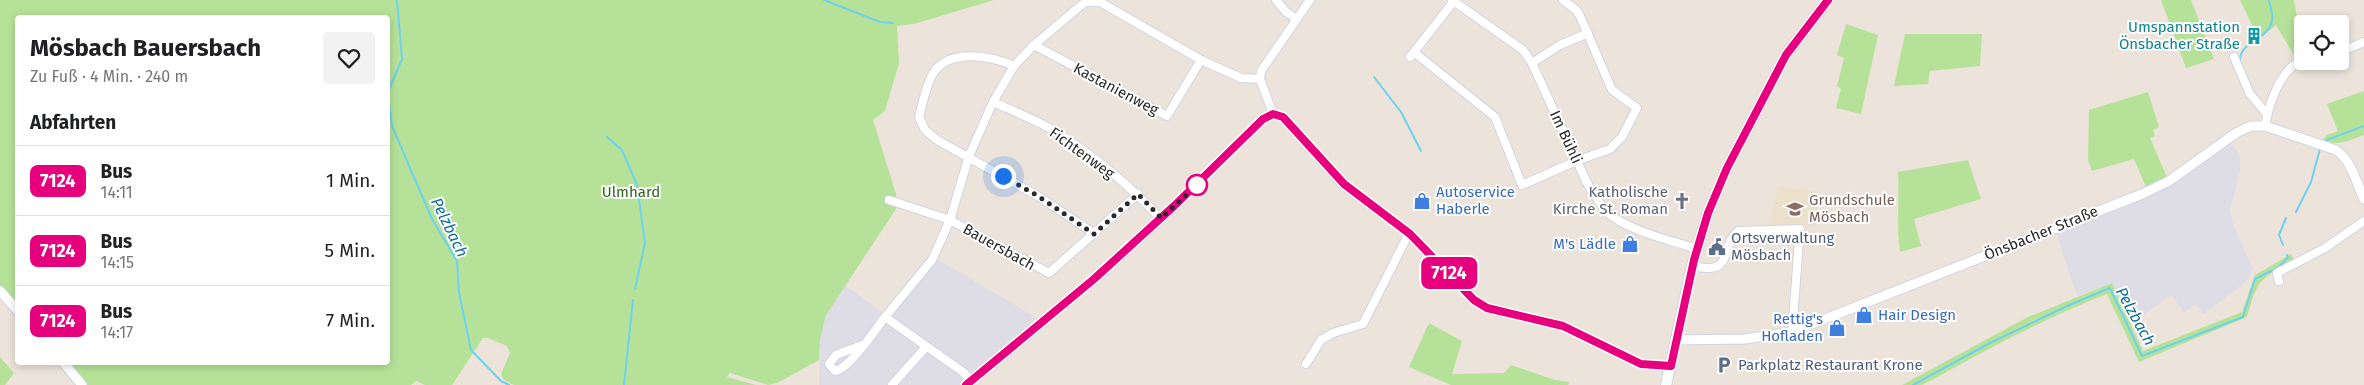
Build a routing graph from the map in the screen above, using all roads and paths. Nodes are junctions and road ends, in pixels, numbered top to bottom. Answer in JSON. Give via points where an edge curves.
{"nodes":[{"id":1,"x":1276,"y":0,"type":"edge"},
{"id":2,"x":1310,"y":0,"type":"edge"},
{"id":3,"x":1453,"y":0,"type":"edge"},
{"id":4,"x":1563,"y":0,"type":"edge"},
{"id":5,"x":1828,"y":0,"type":"edge"},
{"id":6,"x":1100,"y":1,"type":"edge"},
{"id":7,"x":1297,"y":19,"type":"junction"},
{"id":8,"x":1588,"y":33,"type":"junction"},
{"id":9,"x":2364,"y":42,"type":"edge"},
{"id":10,"x":1034,"y":44,"type":"junction"},
{"id":11,"x":2349,"y":48,"type":"edge"},
{"id":12,"x":2234,"y":57,"type":"dead end"},
{"id":13,"x":1201,"y":60,"type":"junction"},
{"id":14,"x":1532,"y":63,"type":"junction"},
{"id":15,"x":2294,"y":65,"type":"edge"},
{"id":16,"x":1014,"y":66,"type":"junction"},
{"id":17,"x":1260,"y":79,"type":"junction"},
{"id":18,"x":993,"y":102,"type":"junction"},
{"id":19,"x":1273,"y":114,"type":"junction"},
{"id":20,"x":2268,"y":114,"type":"junction"},
{"id":21,"x":2266,"y":126,"type":"junction"},
{"id":22,"x":968,"y":156,"type":"junction"},
{"id":23,"x":1576,"y":161,"type":"junction"},
{"id":24,"x":1138,"y":194,"type":"junction"},
{"id":25,"x":2364,"y":199,"type":"edge"},
{"id":26,"x":889,"y":200,"type":"dead end"},
{"id":27,"x":1161,"y":218,"type":"junction"},
{"id":28,"x":950,"y":220,"type":"junction"},
{"id":29,"x":2364,"y":220,"type":"edge"},
{"id":30,"x":1094,"y":234,"type":"junction"},
{"id":31,"x":1410,"y":234,"type":"junction"},
{"id":32,"x":1697,"y":249,"type":"junction"},
{"id":33,"x":1692,"y":266,"type":"junction"},
{"id":34,"x":2279,"y":281,"type":"dead end"},
{"id":35,"x":0,"y":291,"type":"edge"},
{"id":36,"x":15,"y":308,"type":"edge"},
{"id":37,"x":885,"y":317,"type":"junction"},
{"id":38,"x":1792,"y":332,"type":"junction"},
{"id":39,"x":1675,"y":340,"type":"junction"},
{"id":40,"x":862,"y":345,"type":"dead end"},
{"id":41,"x":926,"y":346,"type":"junction"},
{"id":42,"x":1306,"y":364,"type":"dead end"},
{"id":43,"x":65,"y":365,"type":"edge"},
{"id":44,"x":1671,"y":366,"type":"junction"},
{"id":45,"x":969,"y":383,"type":"edge"},
{"id":46,"x":82,"y":385,"type":"edge"},
{"id":47,"x":892,"y":385,"type":"edge"},
{"id":48,"x":1666,"y":385,"type":"edge"}],
"edges":[{"from":1,"to":7,"type":"street"},
{"from":2,"to":7,"type":"street"},
{"from":3,"to":14,"type":"street","name":"Im Bühli","via":[[1523,50]]},
{"from":3,"to":23,"type":"street","via":[[1413,55],[1495,117],[1522,185]]},
{"from":4,"to":8,"type":"street","via":[[1576,10]]},
{"from":5,"to":32,"type":"main road","via":[[1786,55],[1754,114],[1727,168]]},
{"from":6,"to":10,"type":"street","via":[[1085,2]]},
{"from":6,"to":13,"type":"street"},
{"from":7,"to":17,"type":"street","via":[[1266,61]]},
{"from":8,"to":14,"type":"street","via":[[1560,45]]},
{"from":8,"to":23,"type":"street","via":[[1612,90],[1637,108],[1617,144]]},
{"from":9,"to":11,"type":"street"},
{"from":10,"to":13,"type":"street","name":"Kastanienweg","via":[[1167,116]]},
{"from":10,"to":16,"type":"street"},
{"from":12,"to":20,"type":"street","via":[[2250,94]]},
{"from":13,"to":17,"type":"street","via":[[1242,78]]},
{"from":14,"to":23,"type":"street","name":"Im Bühli"},
{"from":15,"to":20,"type":"street","via":[[2284,76]]},
{"from":16,"to":18,"type":"street"},
{"from":16,"to":22,"type":"street","via":[[992,57],[973,56],[941,65],[934,73],[919,117],[925,130],[937,140]]},
{"from":17,"to":19,"type":"street"},
{"from":18,"to":22,"type":"street"},
{"from":18,"to":24,"type":"street","name":"Fichtenweg","via":[[1052,130]]},
{"from":19,"to":27,"type":"street","via":[[1263,119]]},
{"from":19,"to":31,"type":"street","via":[[1283,117],[1344,184]]},
{"from":20,"to":21,"type":"street"},
{"from":21,"to":25,"type":"street","name":"Önsbacher Straße","via":[[2345,156]]},
{"from":21,"to":38,"type":"street","name":"Önsbacher Straße","via":[[2251,126],[2236,133],[2182,173],[2142,194]]},
{"from":22,"to":28,"type":"street"},
{"from":22,"to":30,"type":"street","via":[[1038,196]]},
{"from":23,"to":32,"type":"street","name":"Im Bühli","via":[[1596,199],[1620,221]]},
{"from":24,"to":27,"type":"street","name":"Fichtenweg"},
{"from":24,"to":30,"type":"street","name":"Bauersbach"},
{"from":26,"to":28,"type":"street"},
{"from":27,"to":45,"type":"street","via":[[1094,279]]},
{"from":28,"to":30,"type":"street","name":"Bauersbach","via":[[1049,273]]},
{"from":28,"to":37,"type":"street","via":[[932,260]]},
{"from":29,"to":34,"type":"street","via":[[2325,248],[2278,273]]},
{"from":31,"to":42,"type":"street","via":[[1363,324],[1321,340]]},
{"from":31,"to":44,"type":"street","via":[[1474,300],[1487,308],[1563,326],[1641,364]]},
{"from":32,"to":33,"type":"main road"},
{"from":33,"to":38,"type":"street","via":[[1712,268],[1719,264],[1726,258],[1732,236],[1738,231],[1800,229]]},
{"from":33,"to":39,"type":"main road"},
{"from":35,"to":36,"type":"street"},
{"from":37,"to":40,"type":"street"},
{"from":37,"to":41,"type":"street"},
{"from":38,"to":39,"type":"street","name":"Önsbacher Straße","via":[[1745,339]]},
{"from":39,"to":44,"type":"main road"},
{"from":41,"to":45,"type":"street","via":[[963,372]]},
{"from":41,"to":47,"type":"street"},
{"from":43,"to":46,"type":"street"},
{"from":44,"to":48,"type":"main road"}]}
